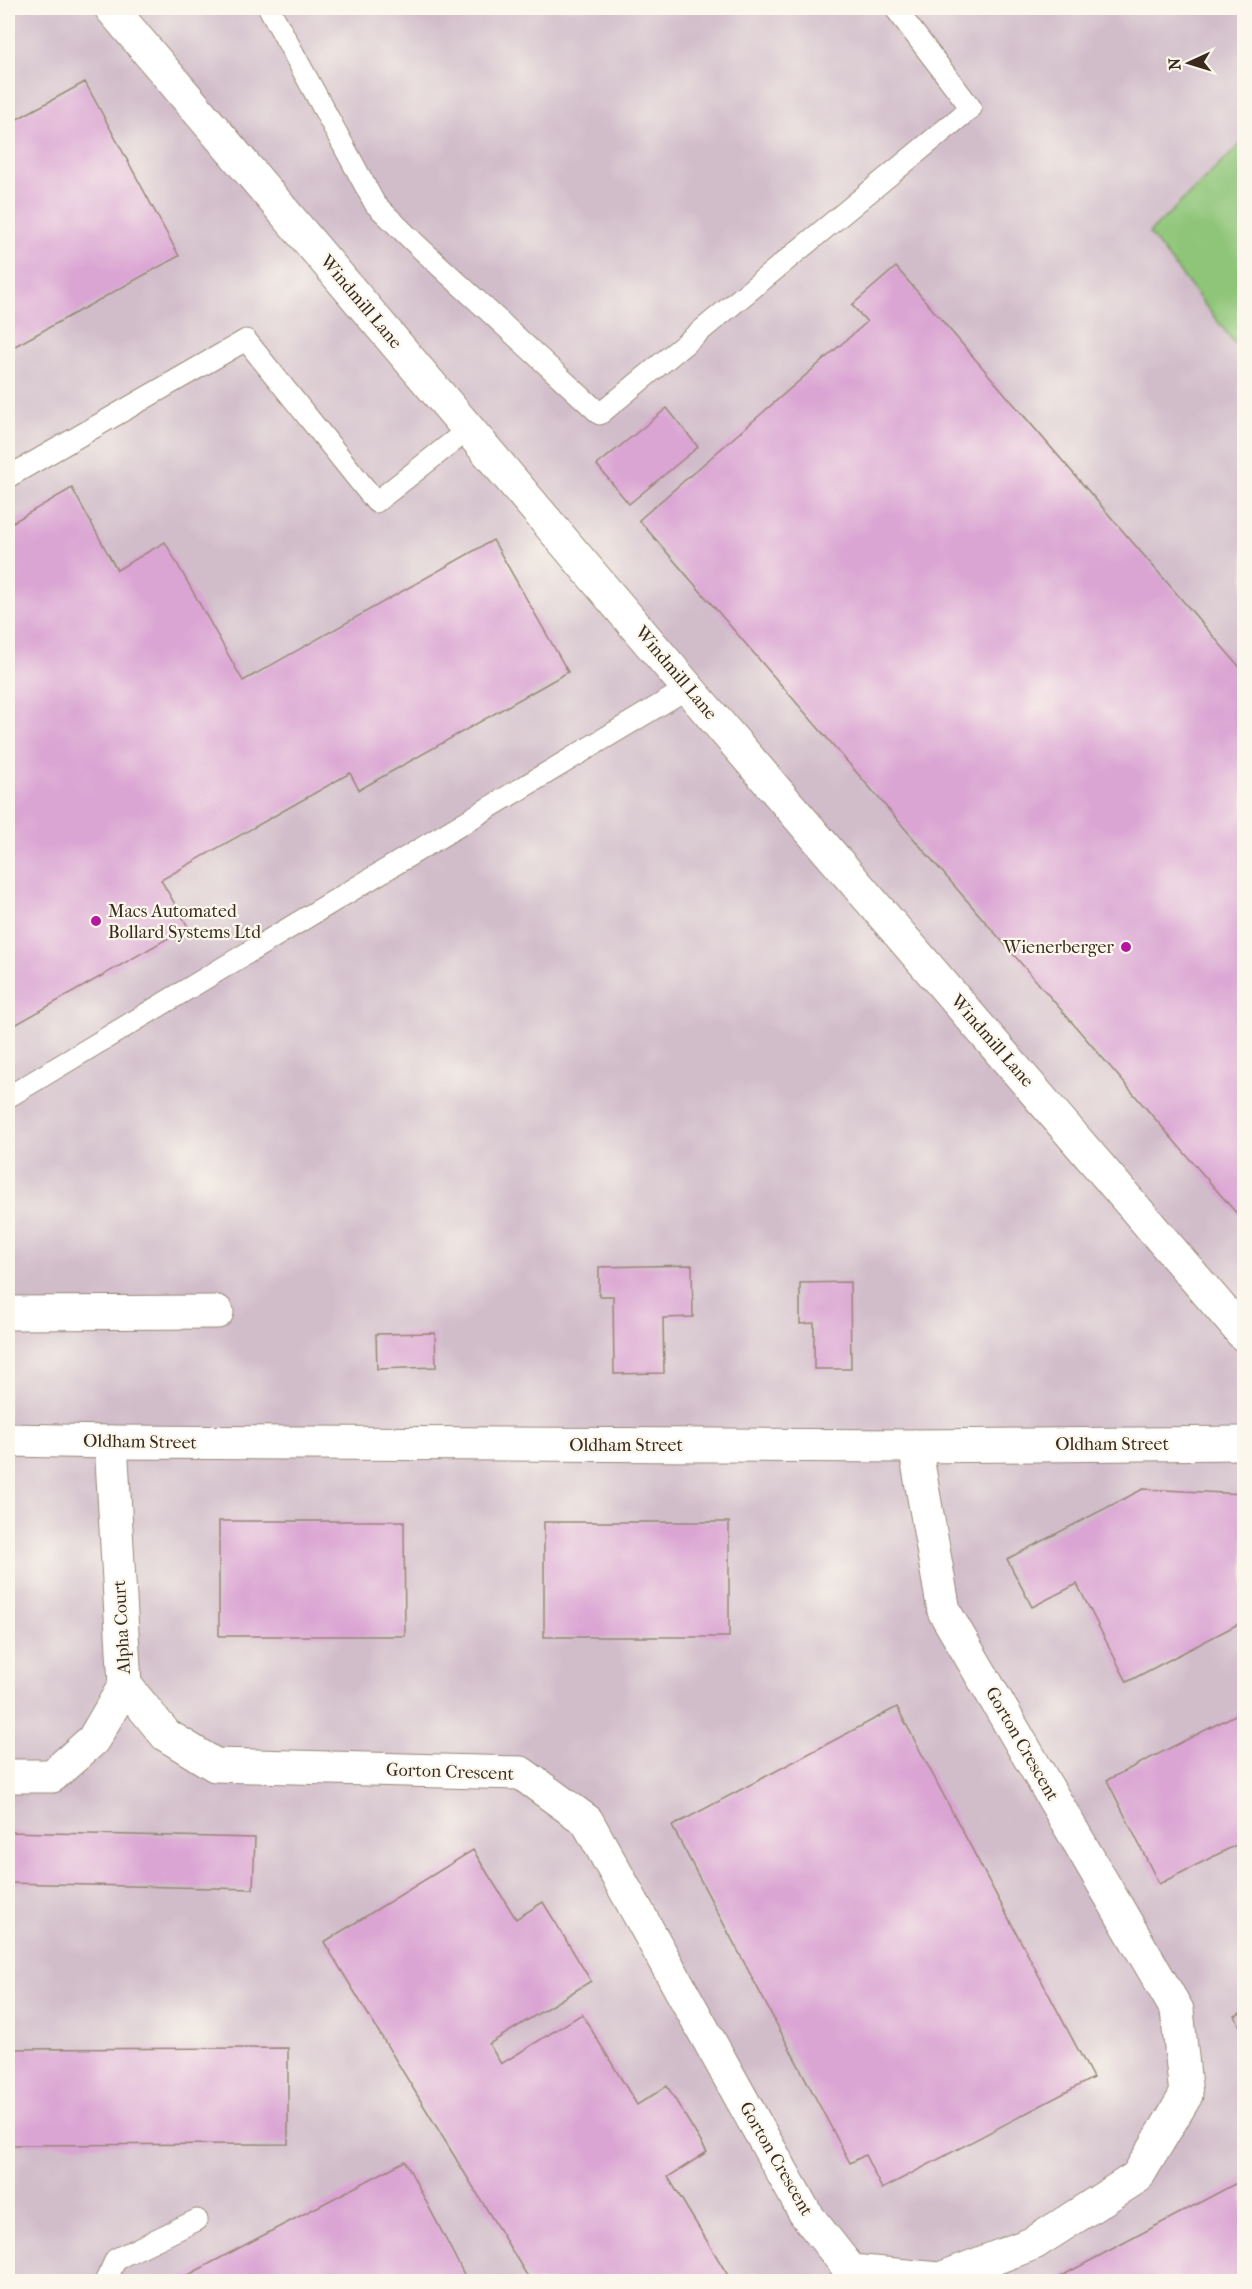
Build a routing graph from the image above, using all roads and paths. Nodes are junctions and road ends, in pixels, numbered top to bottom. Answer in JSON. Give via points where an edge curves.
{"nodes":[{"id":1,"x":111,"y":8,"type":"edge"},
{"id":2,"x":269,"y":8,"type":"edge"},
{"id":3,"x":895,"y":8,"type":"edge"},
{"id":4,"x":469,"y":429,"type":"junction"},
{"id":5,"x":8,"y":477,"type":"edge"},
{"id":6,"x":688,"y":688,"type":"junction"},
{"id":7,"x":8,"y":1097,"type":"edge"},
{"id":8,"x":217,"y":1312,"type":"dead end"},
{"id":9,"x":8,"y":1313,"type":"edge"},
{"id":10,"x":1245,"y":1335,"type":"edge"},
{"id":11,"x":8,"y":1440,"type":"edge"},
{"id":12,"x":111,"y":1442,"type":"junction"},
{"id":13,"x":1245,"y":1443,"type":"edge"},
{"id":14,"x":915,"y":1446,"type":"junction"},
{"id":15,"x":125,"y":1685,"type":"junction"},
{"id":16,"x":8,"y":1776,"type":"edge"},
{"id":17,"x":197,"y":2220,"type":"dead end"},
{"id":18,"x":848,"y":2276,"type":"edge"},
{"id":19,"x":941,"y":2280,"type":"edge"},
{"id":20,"x":105,"y":2282,"type":"edge"}],
"edges":[{"from":1,"to":4,"type":"street","name":"Windmill Lane"},
{"from":2,"to":3,"type":"lane","via":[[375,204],[600,414],[971,108]]},
{"from":4,"to":5,"type":"lane","via":[[376,502],[246,340]]},
{"from":4,"to":6,"type":"street","name":"Windmill Lane"},
{"from":6,"to":7,"type":"lane"},
{"from":6,"to":10,"type":"street","name":"Windmill Lane"},
{"from":8,"to":9,"type":"street"},
{"from":11,"to":12,"type":"street","name":"Oldham Street"},
{"from":12,"to":14,"type":"street","name":"Oldham Street"},
{"from":12,"to":15,"type":"street","name":"Alpha Court"},
{"from":13,"to":14,"type":"street","name":"Oldham Street"},
{"from":14,"to":19,"type":"street","name":"Gorton Crescent","via":[[944,1611],[1177,2010],[1186,2094],[1137,2177],[1034,2243]]},
{"from":15,"to":16,"type":"street","name":"Alpha Court","via":[[93,1740],[52,1776]]},
{"from":15,"to":18,"type":"street","name":"Gorton Crescent","via":[[166,1735],[215,1765],[520,1773],[587,1821],[805,2213]]},
{"from":17,"to":20,"type":"lane","via":[[116,2259]]},
{"from":18,"to":19,"type":"street","name":"Gorton Crescent"}]}
